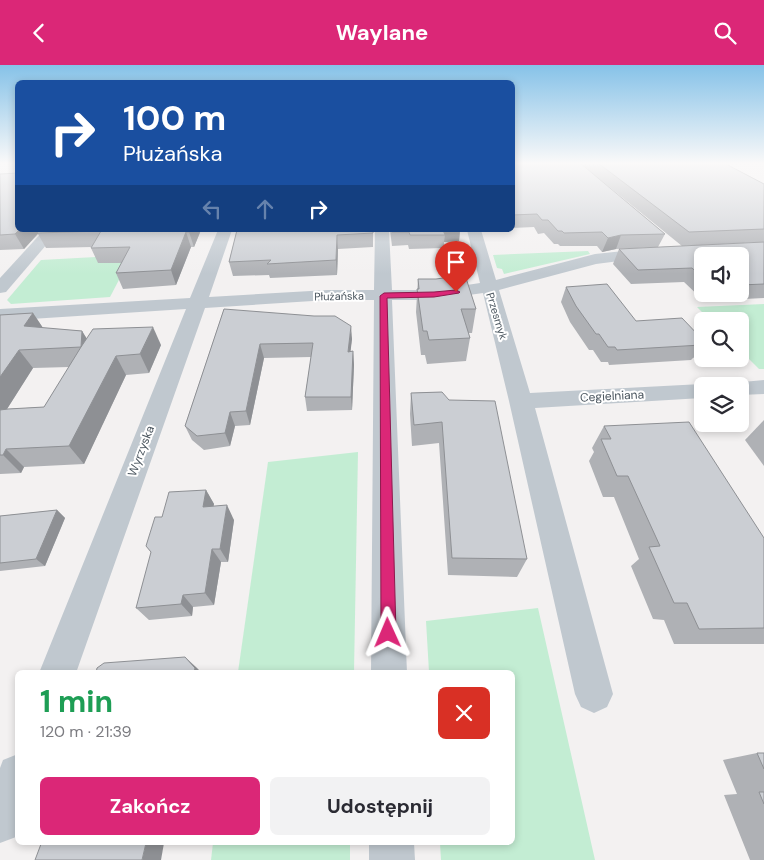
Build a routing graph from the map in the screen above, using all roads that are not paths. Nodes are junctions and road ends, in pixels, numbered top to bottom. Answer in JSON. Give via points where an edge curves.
{"nodes":[{"id":1,"x":50,"y":232,"type":"edge"},
{"id":2,"x":224,"y":232,"type":"edge"},
{"id":3,"x":382,"y":232,"type":"edge"},
{"id":4,"x":474,"y":232,"type":"edge"},
{"id":5,"x":668,"y":253,"type":"edge"},
{"id":6,"x":488,"y":287,"type":"junction"},
{"id":7,"x":0,"y":288,"type":"edge"},
{"id":8,"x":384,"y":296,"type":"junction"},
{"id":9,"x":198,"y":302,"type":"junction"},
{"id":10,"x":0,"y":315,"type":"edge"},
{"id":11,"x":764,"y":387,"type":"edge"},
{"id":12,"x":749,"y":388,"type":"edge"},
{"id":13,"x":694,"y":391,"type":"edge"},
{"id":14,"x":521,"y":401,"type":"junction"},
{"id":15,"x":58,"y":670,"type":"edge"},
{"id":16,"x":389,"y":670,"type":"edge"},
{"id":17,"x":594,"y":693,"type":"dead end"},
{"id":18,"x":15,"y":783,"type":"edge"},
{"id":19,"x":0,"y":821,"type":"edge"},
{"id":20,"x":392,"y":845,"type":"edge"},
{"id":21,"x":392,"y":860,"type":"edge"}],
"edges":[{"from":1,"to":7,"type":"street"},
{"from":2,"to":9,"type":"street","name":"Wyrzyska"},
{"from":3,"to":8,"type":"street"},
{"from":4,"to":6,"type":"street","name":"Przesmyk"},
{"from":5,"to":6,"type":"street","name":"Płużańska","via":[[595,259]]},
{"from":6,"to":8,"type":"street","name":"Płużańska","via":[[434,295]]},
{"from":6,"to":14,"type":"street","name":"Przesmyk"},
{"from":8,"to":9,"type":"street","name":"Płużańska","via":[[328,295]]},
{"from":8,"to":16,"type":"street"},
{"from":9,"to":10,"type":"street","name":"Płużańska"},
{"from":9,"to":15,"type":"street","name":"Wyrzyska"},
{"from":11,"to":12,"type":"street"},
{"from":13,"to":14,"type":"street","name":"Cegielniana"},
{"from":14,"to":17,"type":"street","name":"Przesmyk"},
{"from":18,"to":19,"type":"street"},
{"from":20,"to":21,"type":"street"}]}
